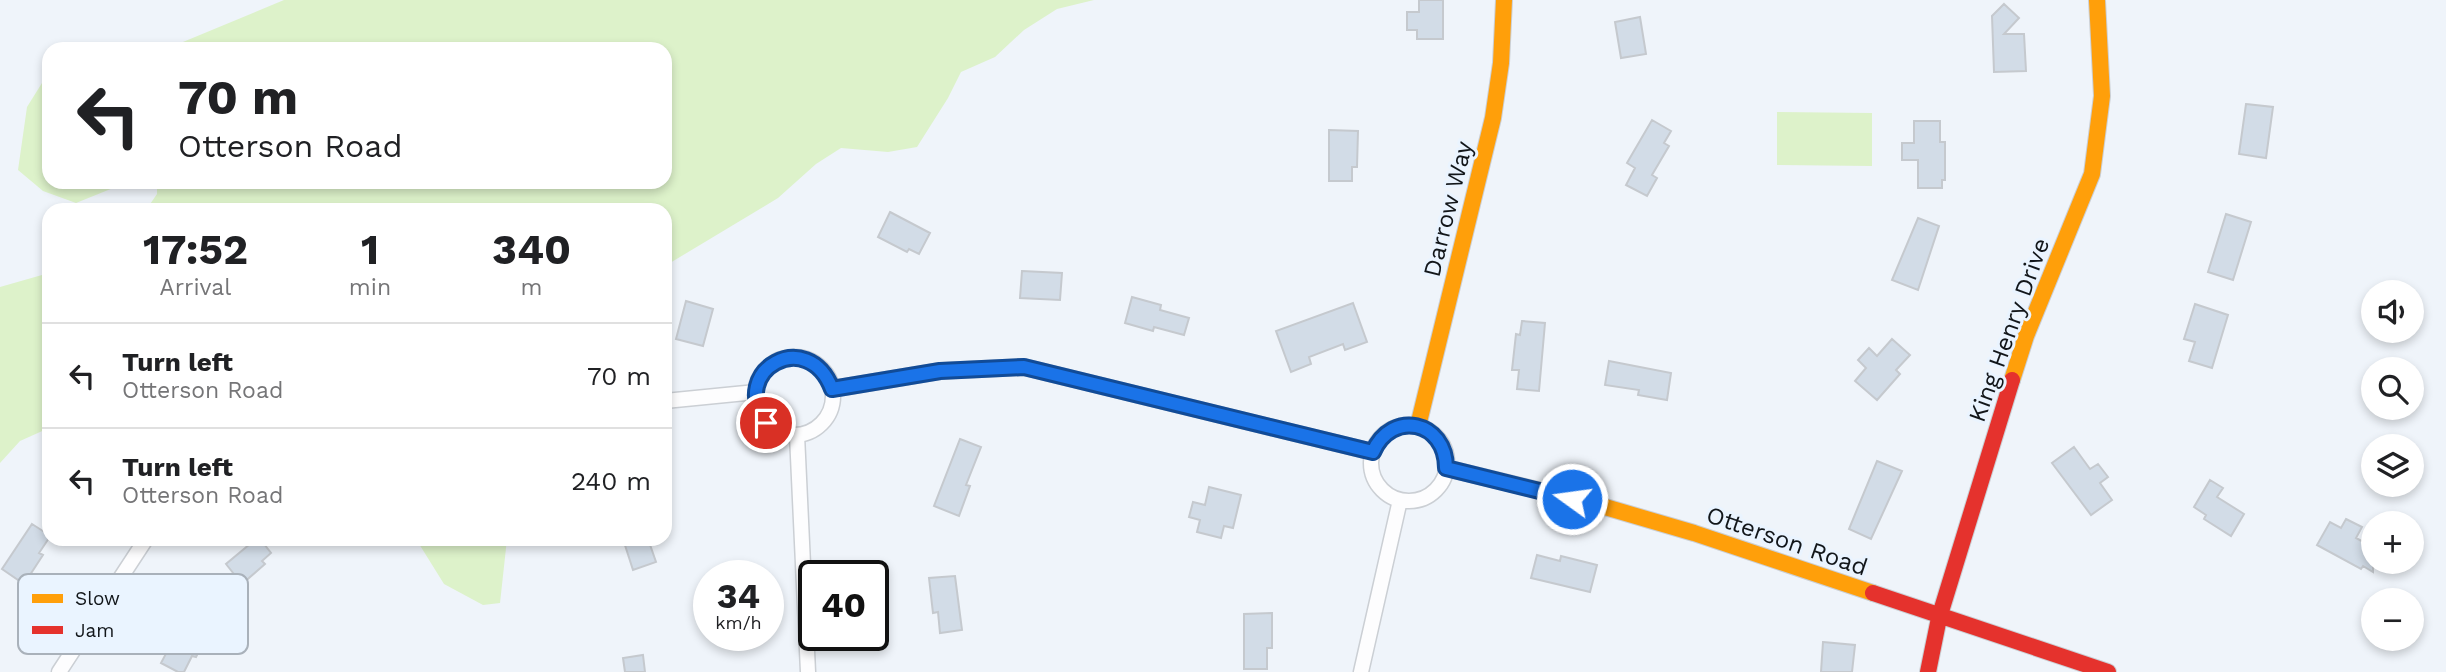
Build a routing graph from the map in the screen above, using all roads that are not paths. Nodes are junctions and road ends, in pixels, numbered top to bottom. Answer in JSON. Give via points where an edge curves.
{"nodes":[{"id":1,"x":1504,"y":0,"type":"edge"},
{"id":2,"x":2097,"y":0,"type":"edge"},
{"id":3,"x":832,"y":389,"type":"junction"},
{"id":4,"x":756,"y":392,"type":"junction"},
{"id":5,"x":672,"y":400,"type":"edge"},
{"id":6,"x":1418,"y":426,"type":"junction"},
{"id":7,"x":797,"y":435,"type":"junction"},
{"id":8,"x":1373,"y":452,"type":"junction"},
{"id":9,"x":1446,"y":468,"type":"junction"},
{"id":10,"x":1400,"y":500,"type":"junction"},
{"id":11,"x":141,"y":546,"type":"edge"},
{"id":12,"x":123,"y":574,"type":"edge"},
{"id":13,"x":1939,"y":618,"type":"junction"},
{"id":14,"x":71,"y":654,"type":"edge"},
{"id":15,"x":59,"y":672,"type":"edge"},
{"id":16,"x":807,"y":672,"type":"edge"},
{"id":17,"x":1361,"y":672,"type":"edge"},
{"id":18,"x":1928,"y":672,"type":"edge"},
{"id":19,"x":2108,"y":672,"type":"edge"}],
"edges":[{"from":1,"to":6,"type":"street","name":"Darrow Way","via":[[1502,63],[1493,118]]},
{"from":2,"to":13,"type":"street","name":"King Henry Drive","via":[[2102,96],[2092,174],[2026,336]]},
{"from":3,"to":4,"type":"street","via":[[821,368],[799,358],[786,358],[765,370]]},
{"from":3,"to":7,"type":"street","via":[[825,420]]},
{"from":3,"to":8,"type":"street","via":[[940,371],[1024,367]]},
{"from":4,"to":5,"type":"street"},
{"from":4,"to":7,"type":"street","via":[[766,423]]},
{"from":6,"to":8,"type":"street","via":[[1390,430]]},
{"from":6,"to":9,"type":"street","via":[[1440,442]]},
{"from":7,"to":16,"type":"street"},
{"from":8,"to":10,"type":"street","via":[[1376,482]]},
{"from":9,"to":10,"type":"street","via":[[1440,485],[1426,497]]},
{"from":9,"to":13,"type":"street","name":"Otterson Road","via":[[1682,529]]},
{"from":10,"to":17,"type":"street"},
{"from":11,"to":12,"type":"street"},
{"from":13,"to":18,"type":"street","name":"King Henry Drive"},
{"from":13,"to":19,"type":"street","name":"Otterson Road"},
{"from":14,"to":15,"type":"street"}]}
